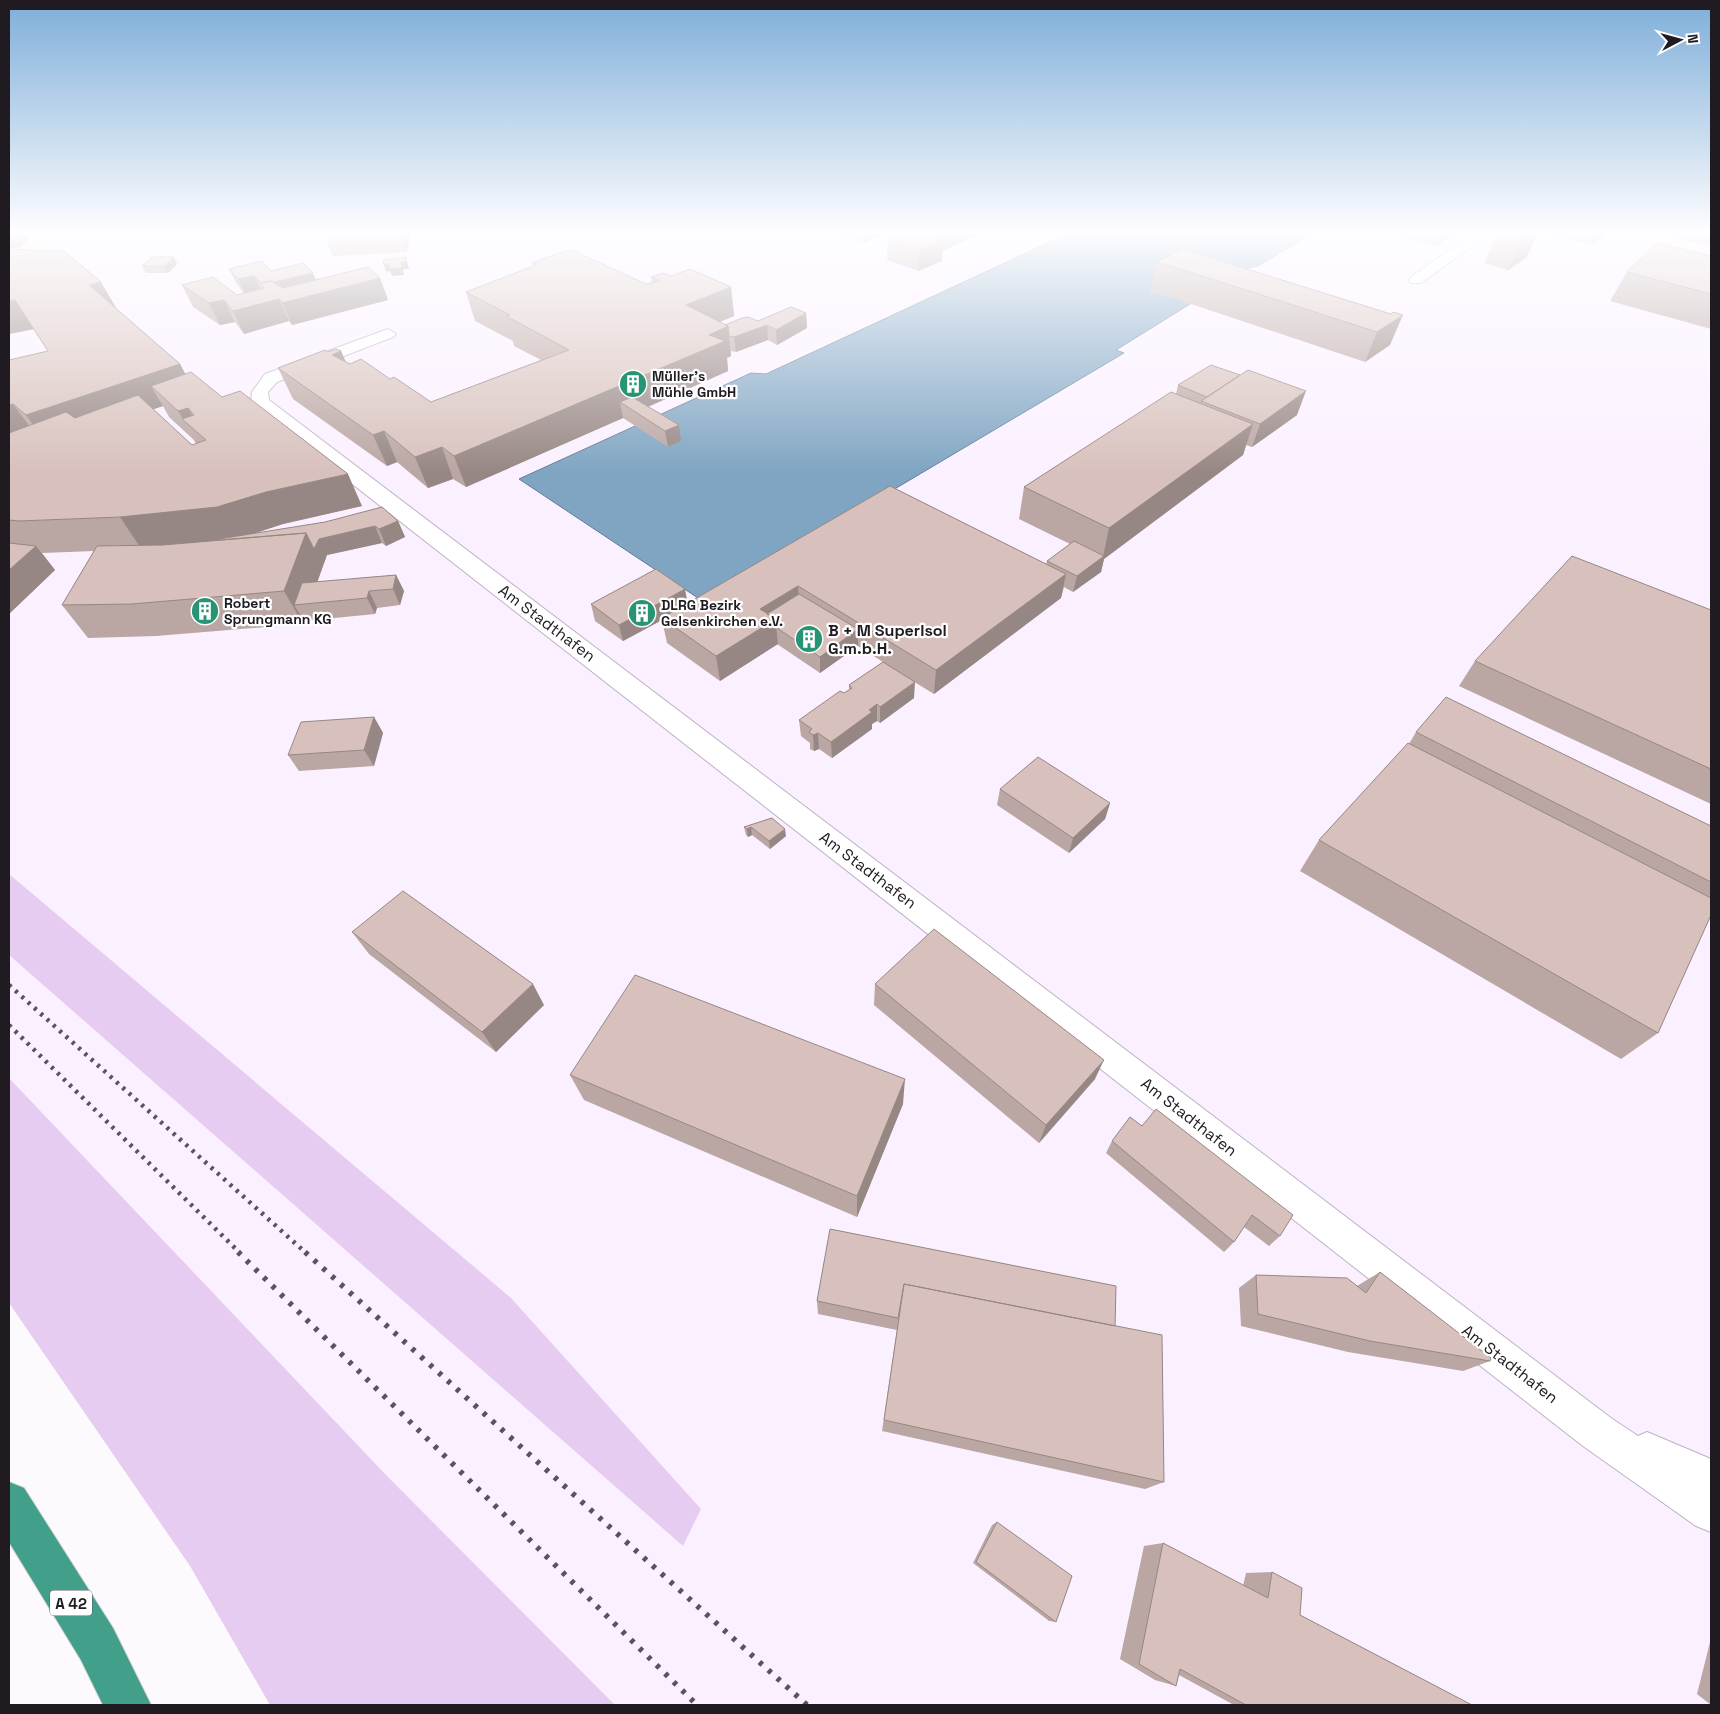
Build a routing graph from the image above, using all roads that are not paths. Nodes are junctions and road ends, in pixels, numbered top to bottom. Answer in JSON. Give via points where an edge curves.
{"nodes":[{"id":1,"x":388,"y":334,"type":"dead end"},
{"id":2,"x":1597,"y":1432,"type":"junction"},
{"id":3,"x":1711,"y":1480,"type":"edge"},
{"id":4,"x":9,"y":1503,"type":"edge"},
{"id":5,"x":1711,"y":1511,"type":"edge"},
{"id":6,"x":128,"y":1705,"type":"edge"}],
"edges":[{"from":1,"to":2,"type":"street","name":"Am Stadthafen","via":[[271,378],[260,392],[260,401],[270,412]]},
{"from":2,"to":3,"type":"street","name":"Am Stadthafen"},
{"from":2,"to":5,"type":"street","name":"Am Stadthafen"},
{"from":4,"to":6,"type":"highway","number":"A 42","via":[[97,1644]]}]}
